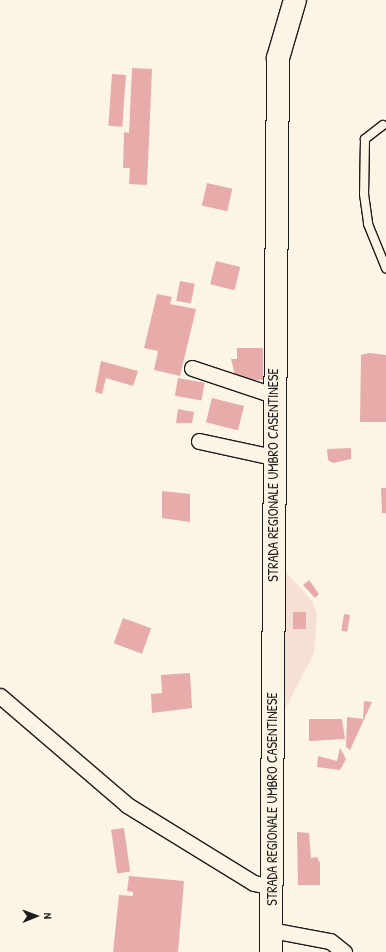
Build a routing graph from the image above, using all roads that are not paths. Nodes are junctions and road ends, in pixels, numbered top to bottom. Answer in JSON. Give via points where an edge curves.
{"nodes":[{"id":1,"x":295,"y":0,"type":"edge"},
{"id":2,"x":383,"y":125,"type":"dead end"},
{"id":3,"x":386,"y":268,"type":"edge"},
{"id":4,"x":192,"y":368,"type":"dead end"},
{"id":5,"x":273,"y":395,"type":"junction"},
{"id":6,"x":198,"y":441,"type":"dead end"},
{"id":7,"x":273,"y":457,"type":"junction"},
{"id":8,"x":0,"y":696,"type":"edge"},
{"id":9,"x":272,"y":887,"type":"junction"},
{"id":10,"x":271,"y":930,"type":"junction"},
{"id":11,"x":271,"y":952,"type":"edge"},
{"id":12,"x":344,"y":952,"type":"edge"}],
"edges":[{"from":1,"to":5,"type":"main road","name":"STRADA REGIONALE UMBRO CASENTINESE","via":[[278,58]]},
{"from":2,"to":3,"type":"lane","via":[[365,140],[364,194],[368,224]]},
{"from":4,"to":5,"type":"street"},
{"from":5,"to":7,"type":"main road","name":"STRADA REGIONALE UMBRO CASENTINESE"},
{"from":6,"to":7,"type":"street"},
{"from":7,"to":9,"type":"main road","name":"STRADA REGIONALE UMBRO CASENTINESE"},
{"from":8,"to":9,"type":"street","via":[[127,805],[254,883]]},
{"from":9,"to":10,"type":"main road","name":"STRADA REGIONALE UMBRO CASENTINESE"},
{"from":10,"to":11,"type":"main road","name":"STRADA REGIONALE UMBRO CASENTINESE"},
{"from":10,"to":12,"type":"street","via":[[330,941]]}]}
